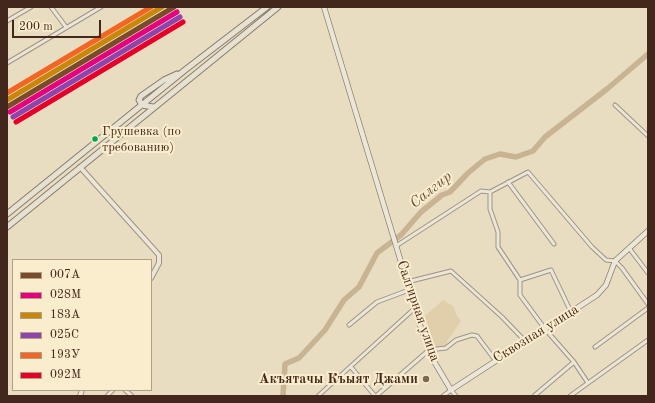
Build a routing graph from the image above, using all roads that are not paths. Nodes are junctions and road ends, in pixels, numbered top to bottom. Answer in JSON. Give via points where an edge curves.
{"nodes":[{"id":1,"x":31,"y":7,"type":"edge"},
{"id":2,"x":51,"y":7,"type":"edge"},
{"id":3,"x":101,"y":7,"type":"edge"},
{"id":4,"x":267,"y":7,"type":"edge"},
{"id":5,"x":278,"y":7,"type":"edge"},
{"id":6,"x":324,"y":7,"type":"edge"},
{"id":7,"x":7,"y":21,"type":"edge"},
{"id":8,"x":66,"y":27,"type":"junction"},
{"id":9,"x":7,"y":63,"type":"edge"},
{"id":10,"x":185,"y":70,"type":"junction"},
{"id":11,"x":141,"y":104,"type":"junction"},
{"id":12,"x":615,"y":105,"type":"dead end"},
{"id":13,"x":153,"y":107,"type":"junction"},
{"id":14,"x":648,"y":136,"type":"edge"},
{"id":15,"x":80,"y":167,"type":"junction"},
{"id":16,"x":508,"y":182,"type":"junction"},
{"id":17,"x":490,"y":192,"type":"junction"},
{"id":18,"x":7,"y":214,"type":"edge"},
{"id":19,"x":7,"y":227,"type":"edge"},
{"id":20,"x":648,"y":231,"type":"edge"},
{"id":21,"x":554,"y":244,"type":"dead end"},
{"id":22,"x":395,"y":245,"type":"junction"},
{"id":23,"x":629,"y":248,"type":"junction"},
{"id":24,"x":615,"y":261,"type":"junction"},
{"id":25,"x":648,"y":273,"type":"edge"},
{"id":26,"x":152,"y":276,"type":"edge"},
{"id":27,"x":520,"y":280,"type":"junction"},
{"id":28,"x":407,"y":282,"type":"junction"},
{"id":29,"x":409,"y":290,"type":"junction"},
{"id":30,"x":648,"y":304,"type":"edge"},
{"id":31,"x":415,"y":308,"type":"junction"},
{"id":32,"x":648,"y":308,"type":"edge"},
{"id":33,"x":571,"y":312,"type":"junction"},
{"id":34,"x":349,"y":325,"type":"dead end"},
{"id":35,"x":545,"y":329,"type":"junction"},
{"id":36,"x":648,"y":340,"type":"edge"},
{"id":37,"x":525,"y":341,"type":"junction"},
{"id":38,"x":595,"y":347,"type":"dead end"},
{"id":39,"x":429,"y":350,"type":"junction"},
{"id":40,"x":496,"y":360,"type":"junction"},
{"id":41,"x":574,"y":362,"type":"junction"},
{"id":42,"x":351,"y":367,"type":"junction"},
{"id":43,"x":588,"y":383,"type":"junction"},
{"id":44,"x":451,"y":390,"type":"junction"},
{"id":45,"x":318,"y":396,"type":"edge"},
{"id":46,"x":376,"y":396,"type":"edge"},
{"id":47,"x":443,"y":396,"type":"edge"},
{"id":48,"x":456,"y":396,"type":"edge"},
{"id":49,"x":534,"y":396,"type":"edge"},
{"id":50,"x":570,"y":396,"type":"edge"}],
"edges":[{"from":1,"to":7,"type":"street"},
{"from":2,"to":8,"type":"street"},
{"from":3,"to":8,"type":"street"},
{"from":4,"to":10,"type":"main road"},
{"from":5,"to":13,"type":"main road"},
{"from":6,"to":22,"type":"main road","name":"Салгирная улица"},
{"from":8,"to":9,"type":"street"},
{"from":10,"to":11,"type":"main road"},
{"from":10,"to":11,"type":"main road","via":[[143,93],[140,97]]},
{"from":11,"to":13,"type":"main road"},
{"from":11,"to":18,"type":"main road"},
{"from":12,"to":14,"type":"street"},
{"from":13,"to":15,"type":"main road"},
{"from":15,"to":19,"type":"main road"},
{"from":15,"to":26,"type":"street","via":[[159,255],[159,264]]},
{"from":16,"to":17,"type":"street"},
{"from":16,"to":21,"type":"street"},
{"from":16,"to":24,"type":"street","via":[[528,172],[592,247],[606,260]]},
{"from":17,"to":22,"type":"street","via":[[481,191]]},
{"from":17,"to":27,"type":"street","via":[[490,209],[498,232],[498,247]]},
{"from":20,"to":23,"type":"main road"},
{"from":22,"to":28,"type":"main road","name":"Салгирная улица"},
{"from":23,"to":24,"type":"main road"},
{"from":23,"to":25,"type":"street"},
{"from":24,"to":30,"type":"street"},
{"from":24,"to":33,"type":"main road","name":"Сквозная улица","via":[[602,291]]},
{"from":27,"to":33,"type":"street","via":[[551,270]]},
{"from":27,"to":35,"type":"street","via":[[520,295]]},
{"from":28,"to":29,"type":"main road","name":"Салгирная улица"},
{"from":28,"to":37,"type":"street","via":[[451,271]]},
{"from":29,"to":31,"type":"main road","name":"Салгирная улица"},
{"from":29,"to":34,"type":"street","via":[[377,302]]},
{"from":31,"to":39,"type":"main road","name":"Салгирная улица"},
{"from":31,"to":42,"type":"street"},
{"from":32,"to":38,"type":"street"},
{"from":33,"to":35,"type":"main road","name":"Сквозная улица"},
{"from":35,"to":37,"type":"main road","name":"Сквозная улица"},
{"from":35,"to":41,"type":"street"},
{"from":36,"to":43,"type":"street"},
{"from":37,"to":40,"type":"main road","name":"Сквозная улица"},
{"from":39,"to":40,"type":"street","via":[[446,348],[456,340],[475,335]]},
{"from":39,"to":44,"type":"main road","name":"Салгирная улица"},
{"from":39,"to":46,"type":"street"},
{"from":40,"to":44,"type":"main road","name":"Сквозная улица"},
{"from":41,"to":43,"type":"street"},
{"from":41,"to":49,"type":"street"},
{"from":42,"to":45,"type":"street"},
{"from":42,"to":46,"type":"street"},
{"from":43,"to":50,"type":"street"},
{"from":44,"to":47,"type":"street","name":"Сквозная улица"},
{"from":44,"to":48,"type":"street","name":"Салгирная улица"}]}
